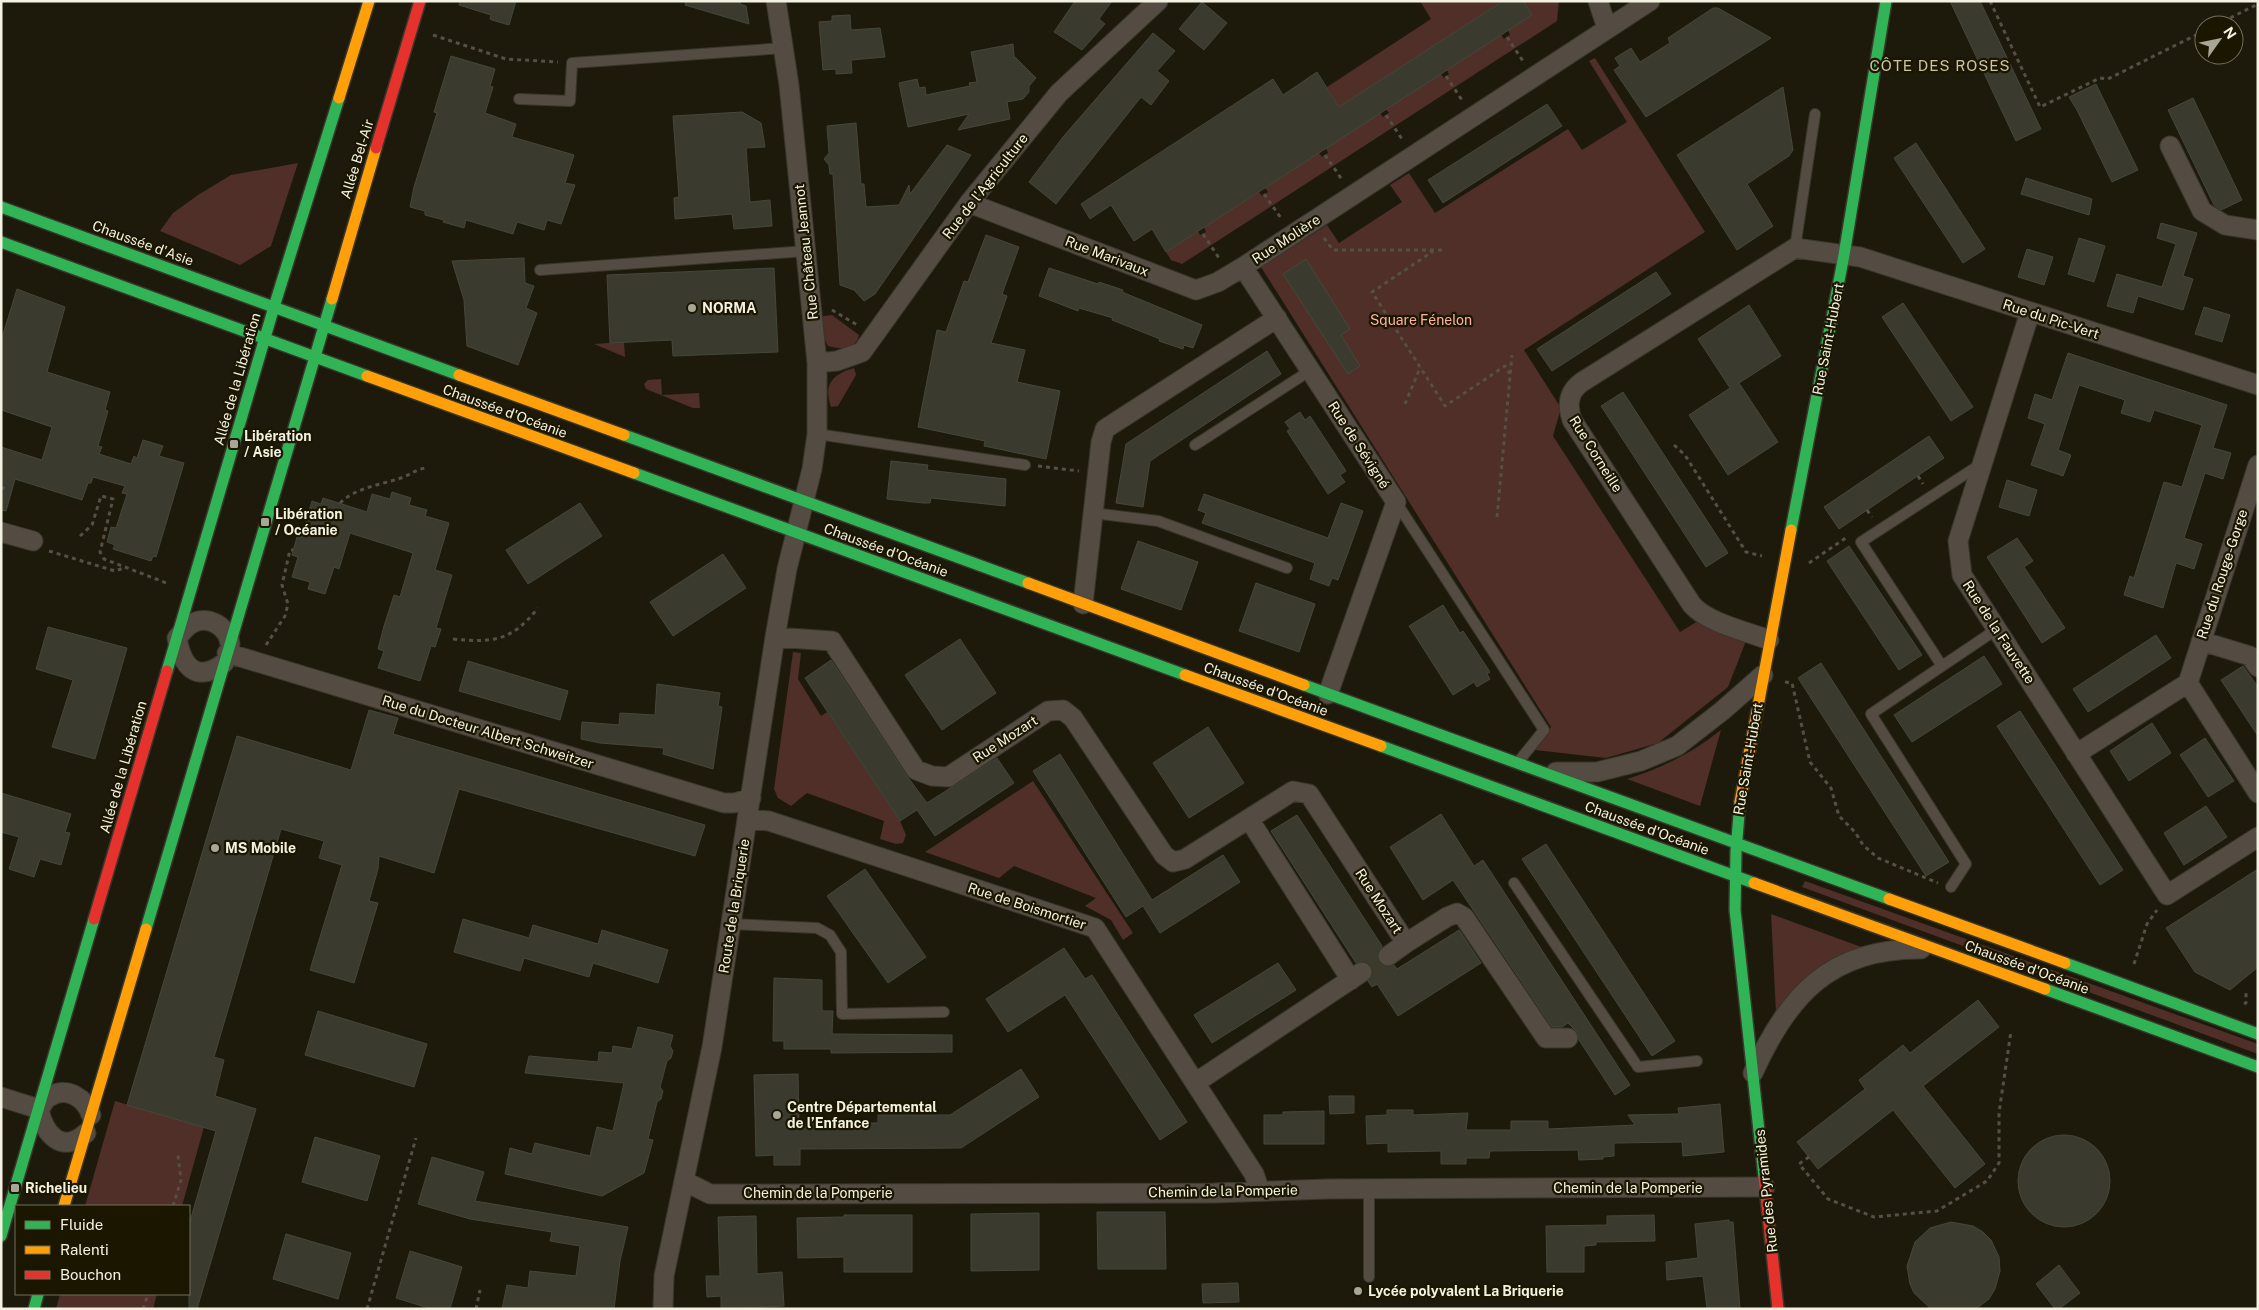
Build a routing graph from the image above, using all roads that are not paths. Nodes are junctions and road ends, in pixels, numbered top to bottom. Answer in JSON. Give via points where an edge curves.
{"nodes":[{"id":1,"x":369,"y":1,"type":"edge"},
{"id":2,"x":420,"y":1,"type":"edge"},
{"id":3,"x":776,"y":1,"type":"edge"},
{"id":4,"x":1158,"y":1,"type":"edge"},
{"id":5,"x":1598,"y":1,"type":"edge"},
{"id":6,"x":1650,"y":1,"type":"edge"},
{"id":7,"x":1886,"y":1,"type":"edge"},
{"id":8,"x":1607,"y":28,"type":"junction"},
{"id":9,"x":784,"y":48,"type":"junction"},
{"id":10,"x":519,"y":99,"type":"dead end"},
{"id":11,"x":1815,"y":114,"type":"dead end"},
{"id":12,"x":2170,"y":146,"type":"dead end"},
{"id":13,"x":969,"y":203,"type":"junction"},
{"id":14,"x":1,"y":208,"type":"edge"},
{"id":15,"x":2258,"y":230,"type":"edge"},
{"id":16,"x":1,"y":242,"type":"edge"},
{"id":17,"x":1794,"y":248,"type":"junction"},
{"id":18,"x":806,"y":252,"type":"junction"},
{"id":19,"x":1844,"y":255,"type":"junction"},
{"id":20,"x":1243,"y":267,"type":"junction"},
{"id":21,"x":540,"y":270,"type":"dead end"},
{"id":22,"x":274,"y":307,"type":"junction"},
{"id":23,"x":2030,"y":312,"type":"junction"},
{"id":24,"x":1277,"y":318,"type":"junction"},
{"id":25,"x":323,"y":326,"type":"junction"},
{"id":26,"x":264,"y":339,"type":"junction"},
{"id":27,"x":314,"y":357,"type":"junction"},
{"id":28,"x":817,"y":363,"type":"junction"},
{"id":29,"x":1310,"y":370,"type":"junction"},
{"id":30,"x":2258,"y":384,"type":"edge"},
{"id":31,"x":817,"y":434,"type":"junction"},
{"id":32,"x":1195,"y":445,"type":"dead end"},
{"id":33,"x":1982,"y":463,"type":"junction"},
{"id":34,"x":1025,"y":464,"type":"road end"},
{"id":35,"x":2258,"y":465,"type":"edge"},
{"id":36,"x":804,"y":502,"type":"junction"},
{"id":37,"x":1396,"y":502,"type":"junction"},
{"id":38,"x":1092,"y":513,"type":"junction"},
{"id":39,"x":1,"y":532,"type":"edge"},
{"id":40,"x":796,"y":533,"type":"junction"},
{"id":41,"x":33,"y":542,"type":"road end"},
{"id":42,"x":1287,"y":568,"type":"dead end"},
{"id":43,"x":1082,"y":604,"type":"junction"},
{"id":44,"x":1997,"y":629,"type":"junction"},
{"id":45,"x":775,"y":637,"type":"junction"},
{"id":46,"x":177,"y":638,"type":"junction"},
{"id":47,"x":1769,"y":640,"type":"junction"},
{"id":48,"x":2201,"y":641,"type":"junction"},
{"id":49,"x":227,"y":653,"type":"junction"},
{"id":50,"x":1942,"y":666,"type":"junction"},
{"id":51,"x":2258,"y":667,"type":"edge"},
{"id":52,"x":1770,"y":678,"type":"junction"},
{"id":53,"x":2188,"y":683,"type":"junction"},
{"id":54,"x":1328,"y":694,"type":"junction"},
{"id":55,"x":2076,"y":754,"type":"junction"},
{"id":56,"x":1517,"y":763,"type":"junction"},
{"id":57,"x":1541,"y":772,"type":"junction"},
{"id":58,"x":2258,"y":793,"type":"edge"},
{"id":59,"x":750,"y":798,"type":"junction"},
{"id":60,"x":748,"y":819,"type":"junction"},
{"id":61,"x":1249,"y":819,"type":"junction"},
{"id":62,"x":2258,"y":837,"type":"edge"},
{"id":63,"x":1735,"y":844,"type":"junction"},
{"id":64,"x":1733,"y":876,"type":"junction"},
{"id":65,"x":1514,"y":883,"type":"dead end"},
{"id":66,"x":1951,"y":887,"type":"road end"},
{"id":67,"x":731,"y":924,"type":"junction"},
{"id":68,"x":1406,"y":943,"type":"junction"},
{"id":69,"x":1936,"y":950,"type":"junction"},
{"id":70,"x":1388,"y":956,"type":"tunnel mouth"},
{"id":71,"x":944,"y":1012,"type":"dead end"},
{"id":72,"x":2258,"y":1034,"type":"edge"},
{"id":73,"x":1568,"y":1038,"type":"dead end"},
{"id":74,"x":1697,"y":1061,"type":"dead end"},
{"id":75,"x":2258,"y":1067,"type":"edge"},
{"id":76,"x":1753,"y":1074,"type":"junction"},
{"id":77,"x":1195,"y":1084,"type":"junction"},
{"id":78,"x":1,"y":1097,"type":"edge"},
{"id":79,"x":39,"y":1109,"type":"junction"},
{"id":80,"x":89,"y":1124,"type":"junction"},
{"id":81,"x":684,"y":1181,"type":"junction"},
{"id":82,"x":1765,"y":1187,"type":"junction"},
{"id":83,"x":1369,"y":1190,"type":"junction"},
{"id":84,"x":1260,"y":1191,"type":"junction"},
{"id":85,"x":64,"y":1205,"type":"edge"},
{"id":86,"x":1,"y":1236,"type":"edge"},
{"id":87,"x":1369,"y":1277,"type":"dead end"},
{"id":88,"x":38,"y":1295,"type":"edge"},
{"id":89,"x":34,"y":1309,"type":"edge"},
{"id":90,"x":663,"y":1309,"type":"edge"},
{"id":91,"x":1778,"y":1309,"type":"edge"}],
"edges":[{"from":1,"to":22,"type":"main road"},
{"from":2,"to":25,"type":"main road","name":"Allée Bel-Air"},
{"from":3,"to":9,"type":"street","name":"Rue Château Jeannot"},
{"from":4,"to":13,"type":"street","name":"Rue de l'Agriculture","via":[[1059,93]]},
{"from":5,"to":8,"type":"street"},
{"from":6,"to":8,"type":"street","name":"Rue Molière"},
{"from":7,"to":19,"type":"main road","name":"Rue Saint-Hubert"},
{"from":8,"to":20,"type":"street","name":"Rue Molière"},
{"from":9,"to":10,"type":"lane","via":[[572,63],[570,101]]},
{"from":9,"to":18,"type":"street","name":"Rue Château Jeannot"},
{"from":11,"to":17,"type":"lane"},
{"from":12,"to":15,"type":"street","via":[[2202,211],[2225,225]]},
{"from":13,"to":20,"type":"street","name":"Rue Marivaux","via":[[1196,290]]},
{"from":13,"to":28,"type":"street","name":"Rue de l'Agriculture","via":[[862,352],[837,361]]},
{"from":14,"to":22,"type":"main road","name":"Chaussée d'Asie"},
{"from":16,"to":26,"type":"main road"},
{"from":17,"to":19,"type":"street"},
{"from":17,"to":47,"type":"street","name":"Rue Corneille","via":[[1582,382],[1569,400],[1572,420],[1697,611]]},
{"from":18,"to":21,"type":"lane"},
{"from":18,"to":28,"type":"street","name":"Rue Château Jeannot"},
{"from":19,"to":23,"type":"street","name":"Rue du Pic-Vert","via":[[1860,257]]},
{"from":19,"to":47,"type":"main road","name":"Rue Saint-Hubert"},
{"from":20,"to":24,"type":"street","name":"Rue Molière"},
{"from":22,"to":25,"type":"main road","name":"Chaussée d'Océanie"},
{"from":22,"to":26,"type":"main road","name":"Allée de la Libération"},
{"from":23,"to":30,"type":"street","name":"Rue du Pic-Vert"},
{"from":23,"to":33,"type":"street","name":"Rue de la Fauvette"},
{"from":24,"to":29,"type":"street","name":"Rue de Sévigné"},
{"from":24,"to":38,"type":"street","via":[[1106,429],[1101,442]]},
{"from":25,"to":27,"type":"main road"},
{"from":25,"to":36,"type":"main road","name":"Chaussée d'Océanie"},
{"from":26,"to":27,"type":"main road","name":"Chaussée d'Océanie"},
{"from":26,"to":46,"type":"main road","name":"Allée de la Libération"},
{"from":27,"to":40,"type":"main road","name":"Chaussée d'Océanie"},
{"from":27,"to":49,"type":"main road"},
{"from":28,"to":31,"type":"street","name":"Rue Château Jeannot"},
{"from":29,"to":32,"type":"lane"},
{"from":29,"to":37,"type":"street","name":"Rue de Sévigné"},
{"from":31,"to":34,"type":"lane"},
{"from":31,"to":36,"type":"street","name":"Rue Château Jeannot"},
{"from":33,"to":44,"type":"street","name":"Rue de la Fauvette","via":[[1958,540],[1962,575]]},
{"from":33,"to":50,"type":"lane","via":[[1861,542]]},
{"from":35,"to":48,"type":"street","name":"Rue du Rouge-Gorge"},
{"from":36,"to":40,"type":"street","name":"Route de la Briquerie"},
{"from":36,"to":43,"type":"main road","name":"Chaussée d'Océanie"},
{"from":37,"to":54,"type":"street","name":"Rue de Sévigné"},
{"from":37,"to":56,"type":"lane","via":[[1544,730]]},
{"from":38,"to":42,"type":"lane","via":[[1158,521]]},
{"from":38,"to":43,"type":"street"},
{"from":39,"to":41,"type":"street"},
{"from":40,"to":45,"type":"street","name":"Route de la Briquerie"},
{"from":40,"to":64,"type":"main road","name":"Chaussée d'Océanie"},
{"from":43,"to":54,"type":"main road","name":"Chaussée d'Océanie"},
{"from":44,"to":50,"type":"lane"},
{"from":44,"to":55,"type":"street","name":"Rue de la Fauvette"},
{"from":45,"to":59,"type":"street","name":"Route de la Briquerie"},
{"from":45,"to":61,"type":"street","name":"Rue Mozart","via":[[832,641],[916,770],[948,777],[1048,711],[1063,710],[1073,718],[1164,855],[1173,862],[1185,859]]},
{"from":46,"to":49,"type":"street","via":[[181,657],[190,668],[210,671]]},
{"from":46,"to":49,"type":"street","via":[[191,624],[205,620],[214,622],[226,633]]},
{"from":46,"to":79,"type":"main road","name":"Allée de la Libération"},
{"from":47,"to":52,"type":"main road","name":"Rue Saint-Hubert"},
{"from":48,"to":51,"type":"street","via":[[2250,656]]},
{"from":48,"to":53,"type":"street","name":"Rue du Rouge-Gorge"},
{"from":49,"to":59,"type":"street","name":"Rue du Docteur Albert Schweitzer","via":[[724,803]]},
{"from":49,"to":80,"type":"main road"},
{"from":50,"to":66,"type":"lane","via":[[1870,714],[1966,864]]},
{"from":52,"to":57,"type":"street","name":"Rue Saint-Hubert","via":[[1677,746],[1597,772]]},
{"from":52,"to":63,"type":"main road","name":"Rue Saint-Hubert","via":[[1739,802]]},
{"from":53,"to":55,"type":"street"},
{"from":53,"to":58,"type":"street"},
{"from":54,"to":56,"type":"main road","name":"Chaussée d'Océanie"},
{"from":55,"to":62,"type":"street","name":"Rue de la Fauvette","via":[[2167,895]]},
{"from":56,"to":57,"type":"main road","name":"Chaussée d'Océanie"},
{"from":57,"to":63,"type":"main road","name":"Chaussée d'Océanie"},
{"from":59,"to":60,"type":"street","name":"Route de la Briquerie"},
{"from":60,"to":67,"type":"street","name":"Route de la Briquerie"},
{"from":60,"to":77,"type":"street","name":"Rue de Boismortier","via":[[769,822],[1095,928]]},
{"from":61,"to":68,"type":"street","name":"Rue Mozart","via":[[1294,791],[1309,794]]},
{"from":61,"to":77,"type":"street","via":[[1357,976]]},
{"from":63,"to":64,"type":"main road","name":"Rue des Pyramides"},
{"from":63,"to":72,"type":"main road","name":"Chaussée d'Océanie"},
{"from":64,"to":69,"type":"main road","name":"Chaussée d'Océanie"},
{"from":64,"to":76,"type":"main road","name":"Rue des Pyramides"},
{"from":65,"to":74,"type":"lane","via":[[1638,1067]]},
{"from":67,"to":71,"type":"lane","via":[[816,928],[830,935],[841,952],[842,1014]]},
{"from":67,"to":81,"type":"street","name":"Route de la Briquerie","via":[[712,1047]]},
{"from":68,"to":70,"type":"street"},
{"from":68,"to":73,"type":"street","name":"Rue Mozart","via":[[1457,912],[1464,917],[1546,1038]]},
{"from":69,"to":75,"type":"main road","name":"Chaussée d'Océanie"},
{"from":69,"to":76,"type":"street","via":[[1901,949],[1872,954],[1827,974],[1804,990],[1768,1042]]},
{"from":76,"to":82,"type":"main road","name":"Rue des Pyramides"},
{"from":77,"to":84,"type":"street","name":"Rue de Boismortier","via":[[1254,1174]]},
{"from":78,"to":79,"type":"street"},
{"from":79,"to":80,"type":"street","via":[[46,1131],[65,1142],[73,1141]]},
{"from":79,"to":80,"type":"street","via":[[49,1097],[64,1093],[78,1096],[85,1101]]},
{"from":79,"to":86,"type":"main road","name":"Allée de la Libération"},
{"from":80,"to":85,"type":"main road"},
{"from":81,"to":84,"type":"street","name":"Chemin de la Pomperie","via":[[710,1194]]},
{"from":81,"to":90,"type":"street","name":"Route de la Briquerie","via":[[664,1276]]},
{"from":82,"to":83,"type":"street","name":"Chemin de la Pomperie"},
{"from":82,"to":91,"type":"main road","name":"Rue des Pyramides"},
{"from":83,"to":84,"type":"street","name":"Chemin de la Pomperie"},
{"from":83,"to":87,"type":"lane"},
{"from":88,"to":89,"type":"main road"}]}
